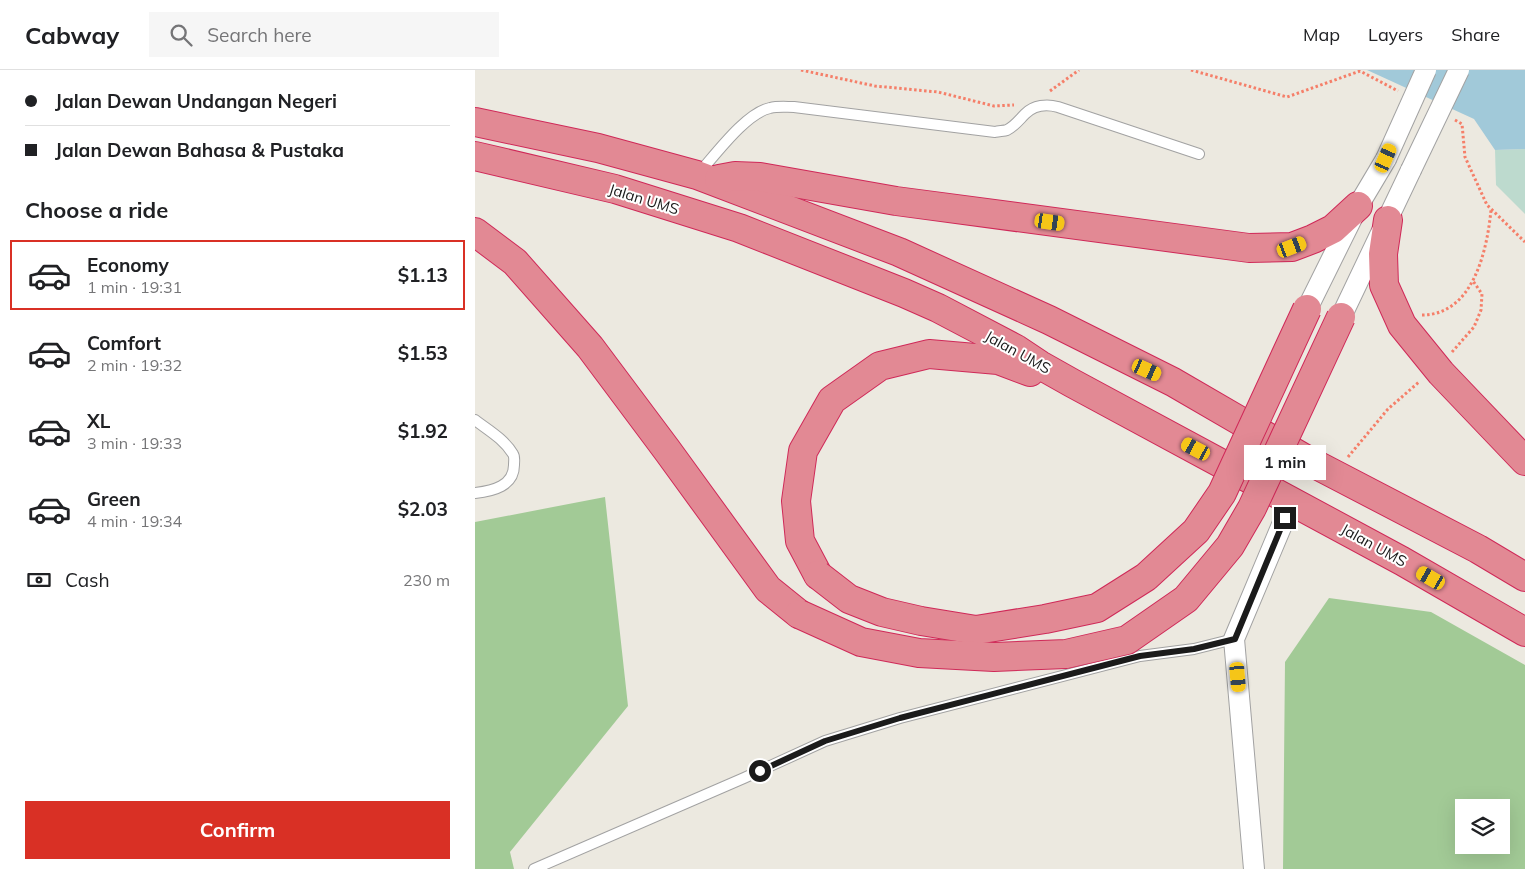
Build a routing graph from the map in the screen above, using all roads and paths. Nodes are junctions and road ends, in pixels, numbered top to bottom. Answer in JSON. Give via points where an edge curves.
{"nodes":[{"id":1,"x":801,"y":70,"type":"edge"},
{"id":2,"x":1079,"y":70,"type":"edge"},
{"id":3,"x":1191,"y":70,"type":"edge"},
{"id":4,"x":1426,"y":70,"type":"edge"},
{"id":5,"x":1459,"y":70,"type":"edge"},
{"id":6,"x":1403,"y":93,"type":"dead end"},
{"id":7,"x":1044,"y":94,"type":"dead end"},
{"id":8,"x":1016,"y":105,"type":"dead end"},
{"id":9,"x":1453,"y":119,"type":"dead end"},
{"id":10,"x":475,"y":122,"type":"edge"},
{"id":11,"x":1199,"y":154,"type":"dead end"},
{"id":12,"x":475,"y":156,"type":"edge"},
{"id":13,"x":705,"y":178,"type":"junction"},
{"id":14,"x":1358,"y":206,"type":"junction"},
{"id":15,"x":1491,"y":210,"type":"junction"},
{"id":16,"x":1388,"y":220,"type":"junction"},
{"id":17,"x":475,"y":232,"type":"edge"},
{"id":18,"x":1525,"y":242,"type":"edge"},
{"id":19,"x":1307,"y":309,"type":"joint"},
{"id":20,"x":1413,"y":313,"type":"dead end"},
{"id":21,"x":1341,"y":317,"type":"joint"},
{"id":22,"x":1104,"y":400,"type":"junction"},
{"id":23,"x":475,"y":420,"type":"edge"},
{"id":24,"x":1525,"y":461,"type":"edge"},
{"id":25,"x":475,"y":493,"type":"edge"},
{"id":26,"x":1292,"y":501,"type":"junction"},
{"id":27,"x":1525,"y":577,"type":"edge"},
{"id":28,"x":1525,"y":632,"type":"edge"},
{"id":29,"x":1235,"y":639,"type":"junction"},
{"id":30,"x":533,"y":869,"type":"edge"},
{"id":31,"x":1254,"y":869,"type":"edge"}],
"edges":[{"from":1,"to":8,"type":"path","via":[[875,86],[938,92],[994,106]]},
{"from":2,"to":7,"type":"path"},
{"from":3,"to":6,"type":"path","via":[[1287,97],[1360,72]]},
{"from":4,"to":14,"type":"street","bridge":true,"via":[[1386,158]]},
{"from":5,"to":16,"type":"street","bridge":true},
{"from":9,"to":15,"type":"path","via":[[1462,124],[1465,157]]},
{"from":10,"to":13,"type":"highway","via":[[598,148]]},
{"from":11,"to":13,"type":"lane","via":[[1048,104],[1026,113],[1006,130],[995,132],[794,107],[771,108],[755,114],[731,138]]},
{"from":12,"to":22,"type":"highway","name":"Jalan UMS","via":[[615,189],[739,228],[939,308]]},
{"from":13,"to":14,"type":"highway","via":[[760,177],[896,201],[1249,248],[1292,247],[1313,239],[1333,230]]},
{"from":13,"to":27,"type":"highway","via":[[899,252],[1049,320],[1173,382],[1309,461]]},
{"from":14,"to":19,"type":"street"},
{"from":15,"to":18,"type":"path"},
{"from":15,"to":20,"type":"path","via":[[1482,258],[1473,281],[1459,302],[1434,315]]},
{"from":16,"to":21,"type":"street"},
{"from":16,"to":24,"type":"highway","via":[[1383,285],[1402,325],[1441,372]]},
{"from":17,"to":21,"type":"highway","bridge":true,"via":[[515,262],[590,347],[768,590],[799,614],[861,642],[919,653],[994,657],[1067,654],[1127,640],[1186,599],[1230,546],[1251,508]]},
{"from":19,"to":22,"type":"highway","bridge":true,"via":[[1222,493],[1196,531],[1146,577],[1097,608],[976,630],[882,612],[849,599],[818,574],[801,541],[796,501],[803,451],[832,400],[880,366],[929,354],[998,360]]},
{"from":22,"to":26,"type":"highway","name":"Jalan UMS"},
{"from":23,"to":25,"type":"lane","via":[[501,440],[514,456],[515,472],[507,483],[492,491]]},
{"from":26,"to":28,"type":"highway","name":"Jalan UMS"},
{"from":26,"to":29,"type":"street"},
{"from":29,"to":30,"type":"lane","via":[[1194,649],[1140,656],[900,718],[825,741]]},
{"from":29,"to":31,"type":"street"}]}
